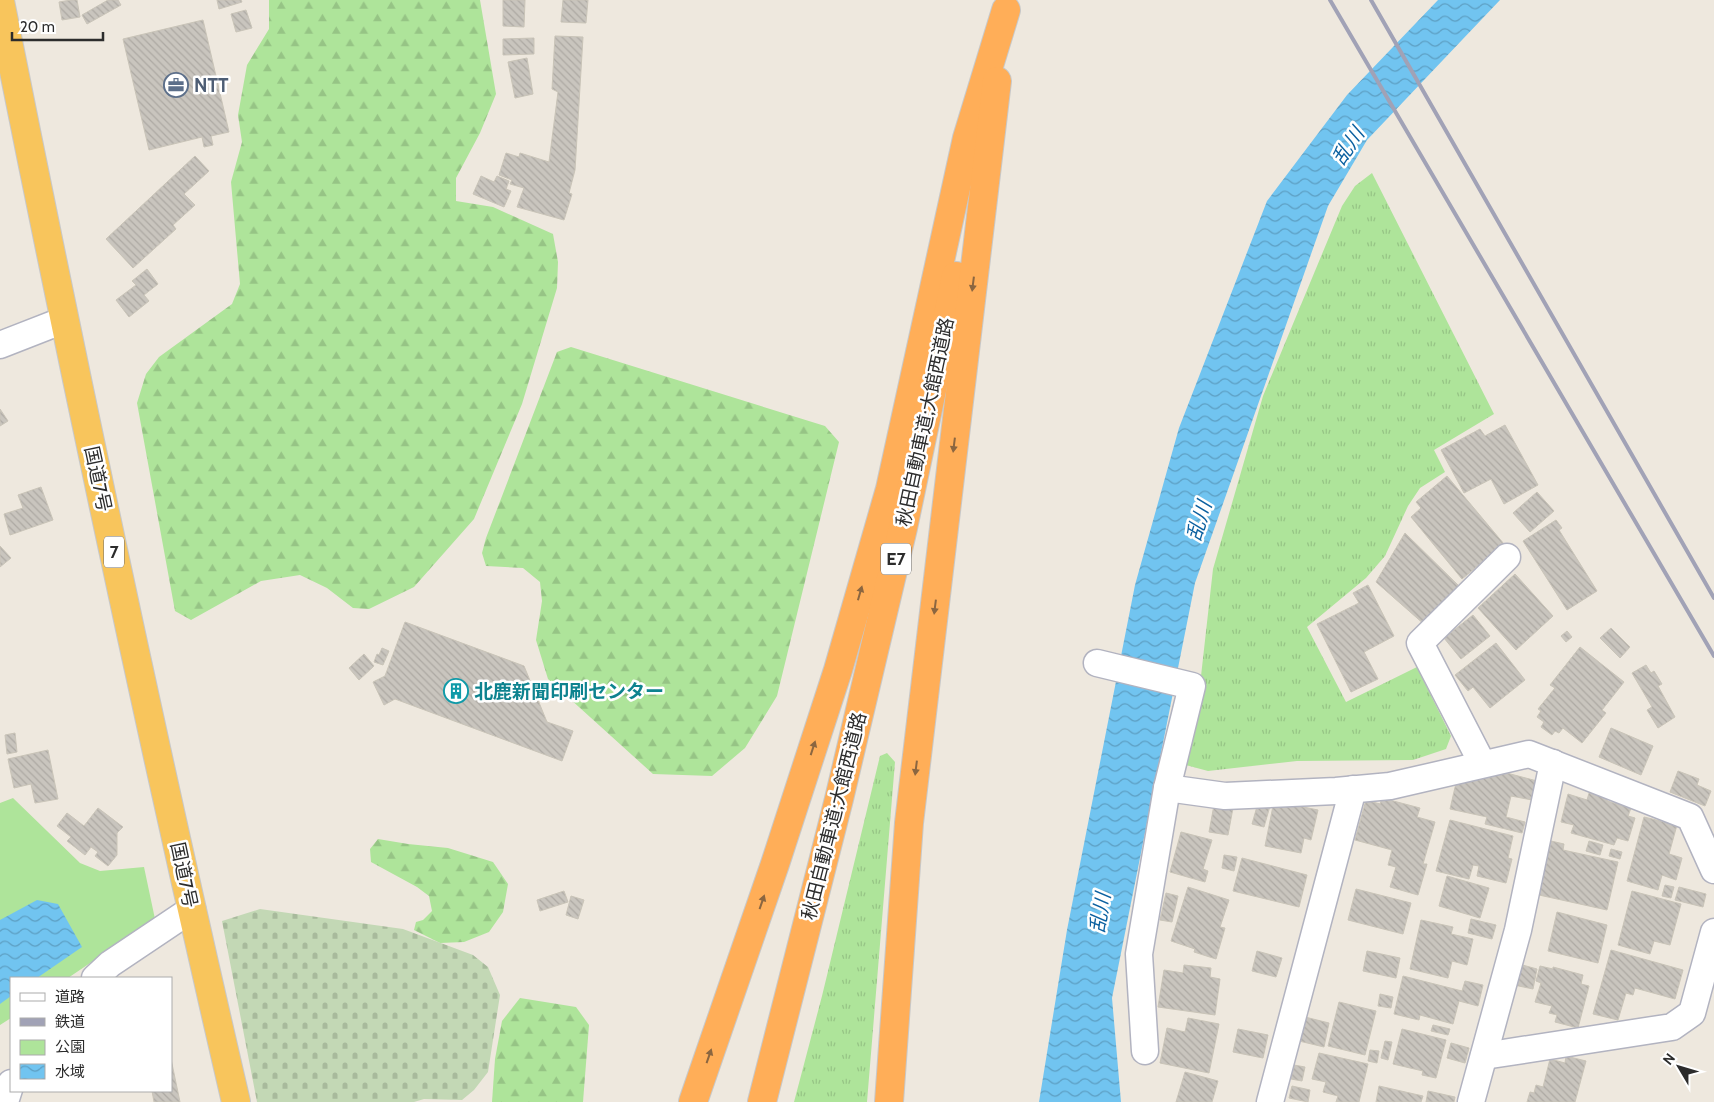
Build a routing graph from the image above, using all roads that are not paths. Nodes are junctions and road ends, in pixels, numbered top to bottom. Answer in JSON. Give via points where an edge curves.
{"nodes":[{"id":1,"x":0,"y":1,"type":"edge"},
{"id":2,"x":1006,"y":5,"type":"edge"},
{"id":3,"x":64,"y":320,"type":"junction"},
{"id":4,"x":0,"y":345,"type":"edge"},
{"id":5,"x":1507,"y":557,"type":"dead end"},
{"id":6,"x":1097,"y":663,"type":"dead end"},
{"id":7,"x":1553,"y":763,"type":"junction"},
{"id":8,"x":1482,"y":764,"type":"junction"},
{"id":9,"x":1168,"y":788,"type":"junction"},
{"id":10,"x":1352,"y":789,"type":"junction"},
{"id":11,"x":1714,"y":870,"type":"edge"},
{"id":12,"x":192,"y":910,"type":"junction"},
{"id":13,"x":1714,"y":932,"type":"edge"},
{"id":14,"x":96,"y":977,"type":"edge"},
{"id":15,"x":1145,"y":1051,"type":"dead end"},
{"id":16,"x":1484,"y":1056,"type":"junction"},
{"id":17,"x":10,"y":1086,"type":"edge"},
{"id":18,"x":5,"y":1102,"type":"edge"},
{"id":19,"x":236,"y":1102,"type":"edge"},
{"id":20,"x":693,"y":1102,"type":"edge"},
{"id":21,"x":762,"y":1102,"type":"edge"},
{"id":22,"x":889,"y":1102,"type":"edge"},
{"id":23,"x":1270,"y":1102,"type":"edge"},
{"id":24,"x":1471,"y":1102,"type":"edge"}],
"edges":[{"from":1,"to":3,"type":"highway","name":"国道7号","number":"7"},
{"from":20,"to":2,"type":"highway","one_way":true,"via":[[775,864],[890,489],[967,138]]},
{"from":2,"to":21,"type":"highway","name":"秋田自動車道;大館西道路","number":"E7","via":[[959,260],[903,528],[840,799]]},
{"from":2,"to":22,"type":"highway","one_way":true,"via":[[909,823]]},
{"from":3,"to":4,"type":"street"},
{"from":3,"to":12,"type":"highway","name":"国道7号","number":"7"},
{"from":5,"to":8,"type":"street","via":[[1420,643]]},
{"from":6,"to":9,"type":"street","via":[[1192,686]]},
{"from":7,"to":8,"type":"street","via":[[1529,754]]},
{"from":7,"to":11,"type":"street","via":[[1690,817]]},
{"from":7,"to":16,"type":"street","via":[[1518,930]]},
{"from":8,"to":10,"type":"street","via":[[1390,786]]},
{"from":9,"to":10,"type":"street","via":[[1225,796]]},
{"from":9,"to":15,"type":"street","via":[[1138,954]]},
{"from":10,"to":23,"type":"street"},
{"from":12,"to":14,"type":"street","via":[[110,964]]},
{"from":12,"to":19,"type":"highway","name":"国道7号","number":"7"},
{"from":13,"to":16,"type":"street","via":[[1692,1013],[1672,1027]]},
{"from":16,"to":24,"type":"street"},
{"from":17,"to":18,"type":"street"}]}
